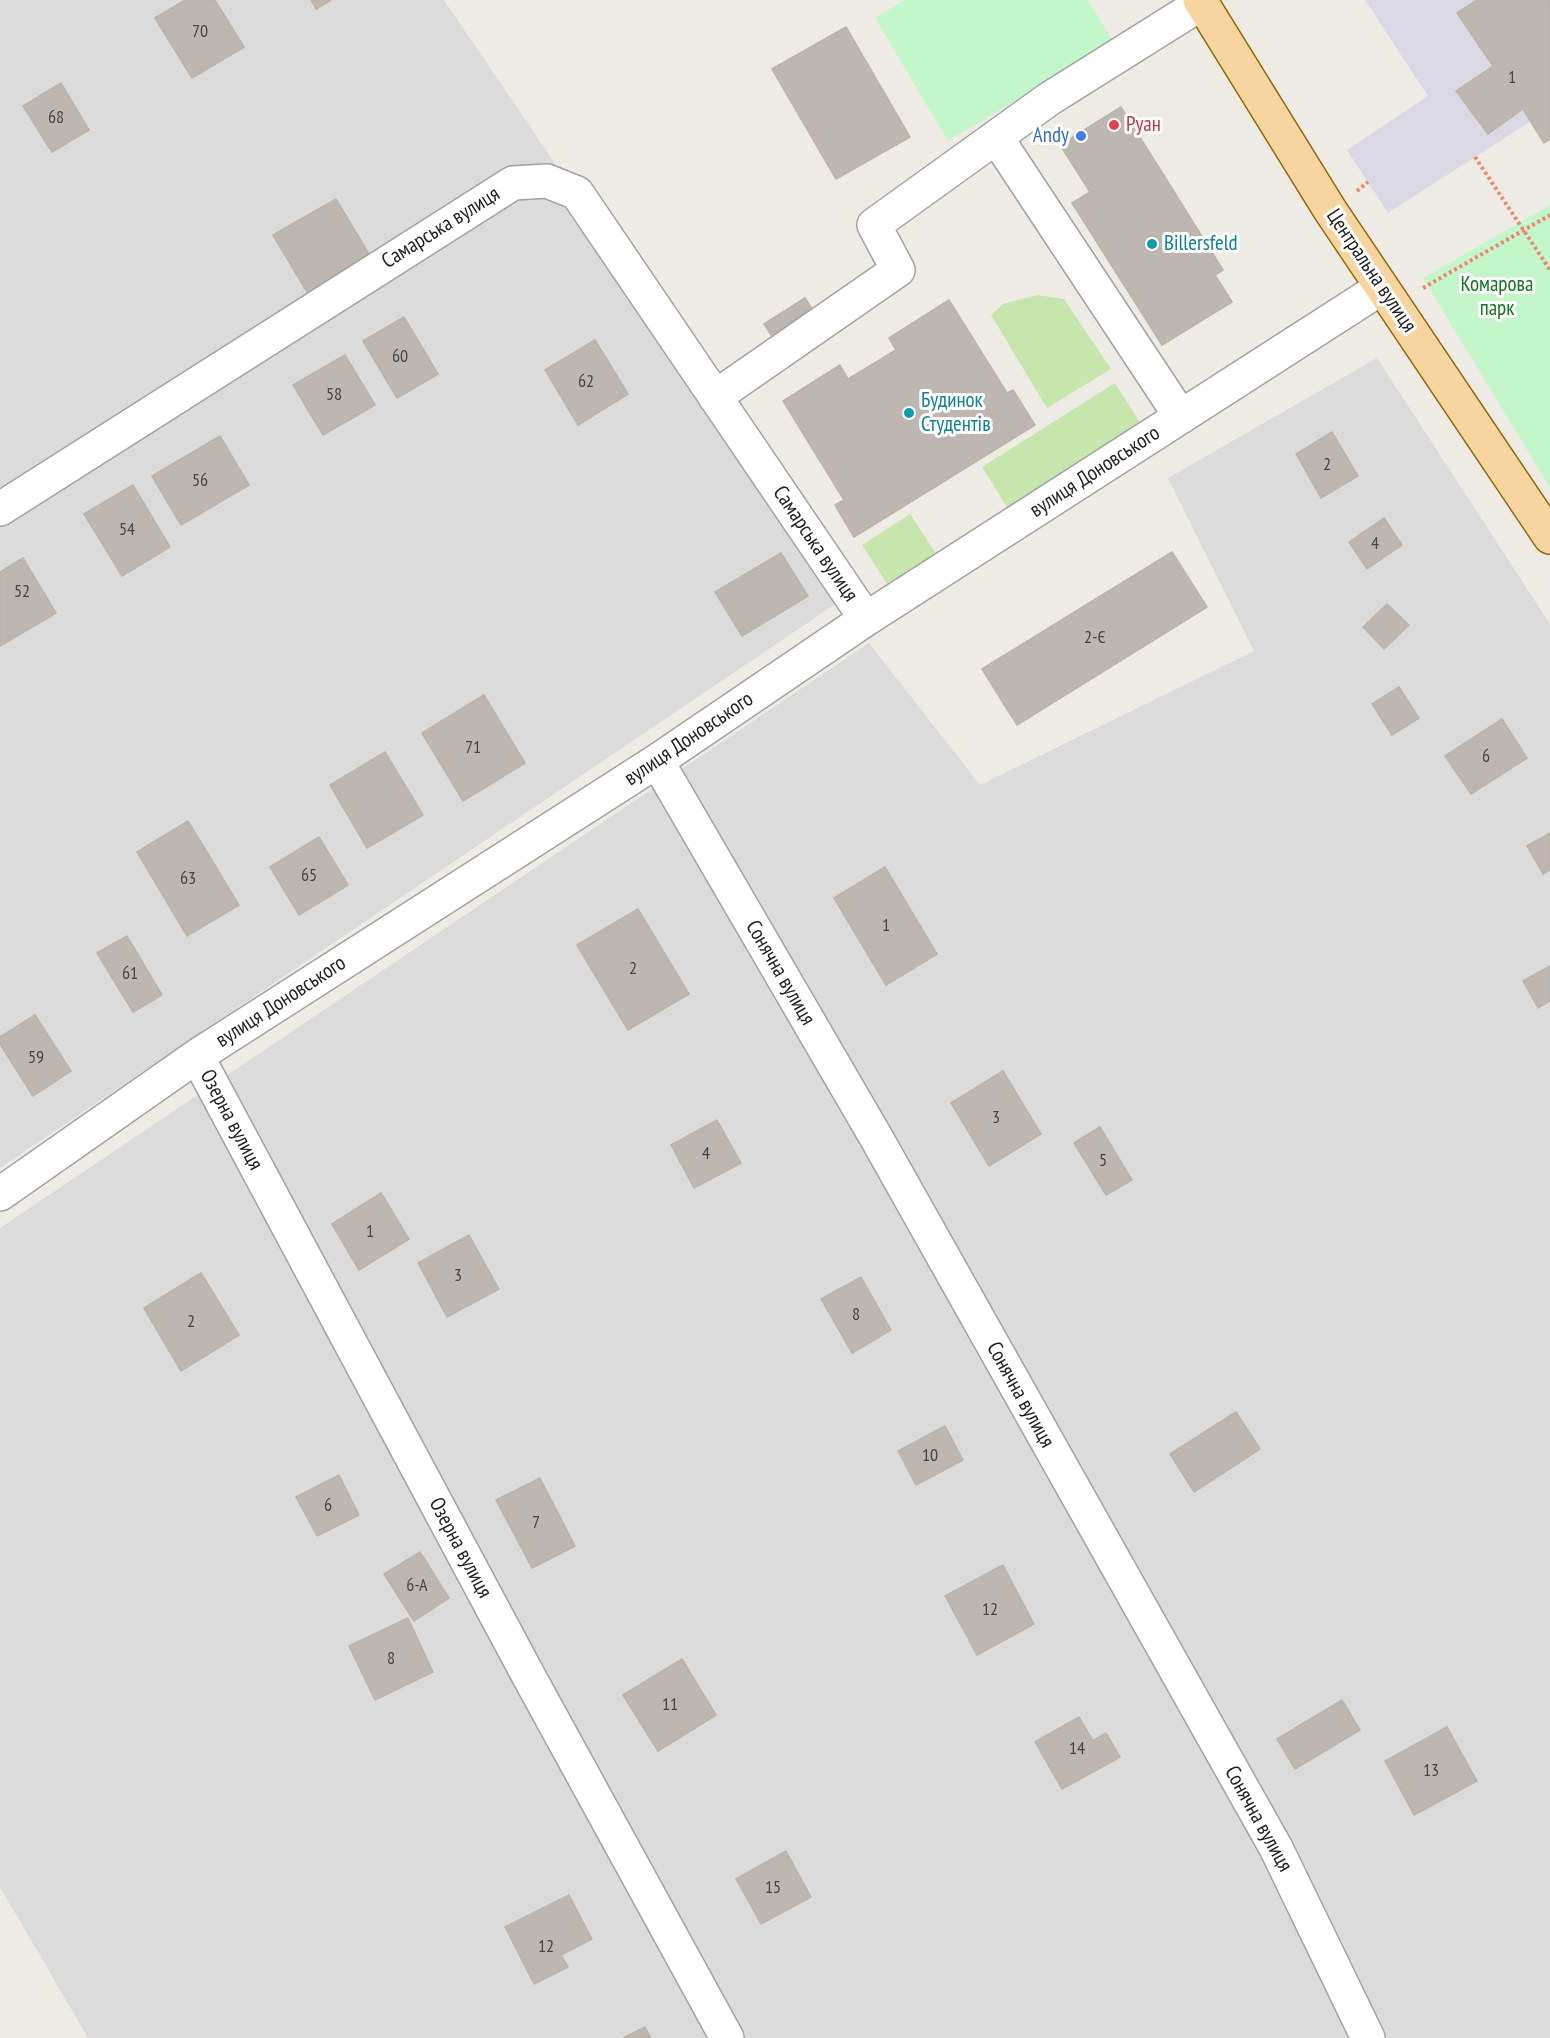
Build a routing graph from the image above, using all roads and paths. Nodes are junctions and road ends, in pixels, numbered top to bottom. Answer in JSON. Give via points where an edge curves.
{"nodes":[{"id":1,"x":1201,"y":1,"type":"edge"},
{"id":2,"x":996,"y":137,"type":"junction"},
{"id":3,"x":1475,"y":157,"type":"dead end"},
{"id":4,"x":1550,"y":215,"type":"edge"},
{"id":5,"x":1523,"y":230,"type":"junction"},
{"id":6,"x":1550,"y":270,"type":"edge"},
{"id":7,"x":1390,"y":300,"type":"junction"},
{"id":8,"x":715,"y":397,"type":"junction"},
{"id":9,"x":1181,"y":417,"type":"junction"},
{"id":10,"x":0,"y":509,"type":"edge"},
{"id":11,"x":1550,"y":537,"type":"edge"},
{"id":12,"x":866,"y":619,"type":"junction"},
{"id":13,"x":657,"y":760,"type":"junction"},
{"id":14,"x":197,"y":1056,"type":"junction"},
{"id":15,"x":0,"y":1194,"type":"edge"},
{"id":16,"x":727,"y":2038,"type":"edge"},
{"id":17,"x":1368,"y":2038,"type":"edge"}],
"edges":[{"from":1,"to":2,"type":"street"},
{"from":1,"to":7,"type":"main road","name":"Центральна вулиця"},
{"from":2,"to":8,"type":"street","via":[[874,225],[898,270]]},
{"from":2,"to":9,"type":"street"},
{"from":3,"to":5,"type":"path"},
{"from":4,"to":5,"type":"path"},
{"from":5,"to":6,"type":"path"},
{"from":5,"to":7,"type":"path","via":[[1423,288]]},
{"from":7,"to":9,"type":"street","name":"вулиця Доновського"},
{"from":7,"to":11,"type":"main road","name":"Центральна вулиця"},
{"from":8,"to":10,"type":"street","name":"Самарська вулиця","via":[[578,194],[547,181],[513,183]]},
{"from":8,"to":12,"type":"street","name":"Самарська вулиця"},
{"from":9,"to":12,"type":"street","name":"вулиця Доновського"},
{"from":12,"to":13,"type":"street","name":"вулиця Доновського"},
{"from":13,"to":14,"type":"street","name":"вулиця Доновського"},
{"from":13,"to":17,"type":"street","name":"Сонячна вулиця","via":[[883,1150],[1276,1848]]},
{"from":14,"to":15,"type":"street","name":"вулиця Доновського"},
{"from":14,"to":16,"type":"street","name":"Озерна вулиця"}]}
